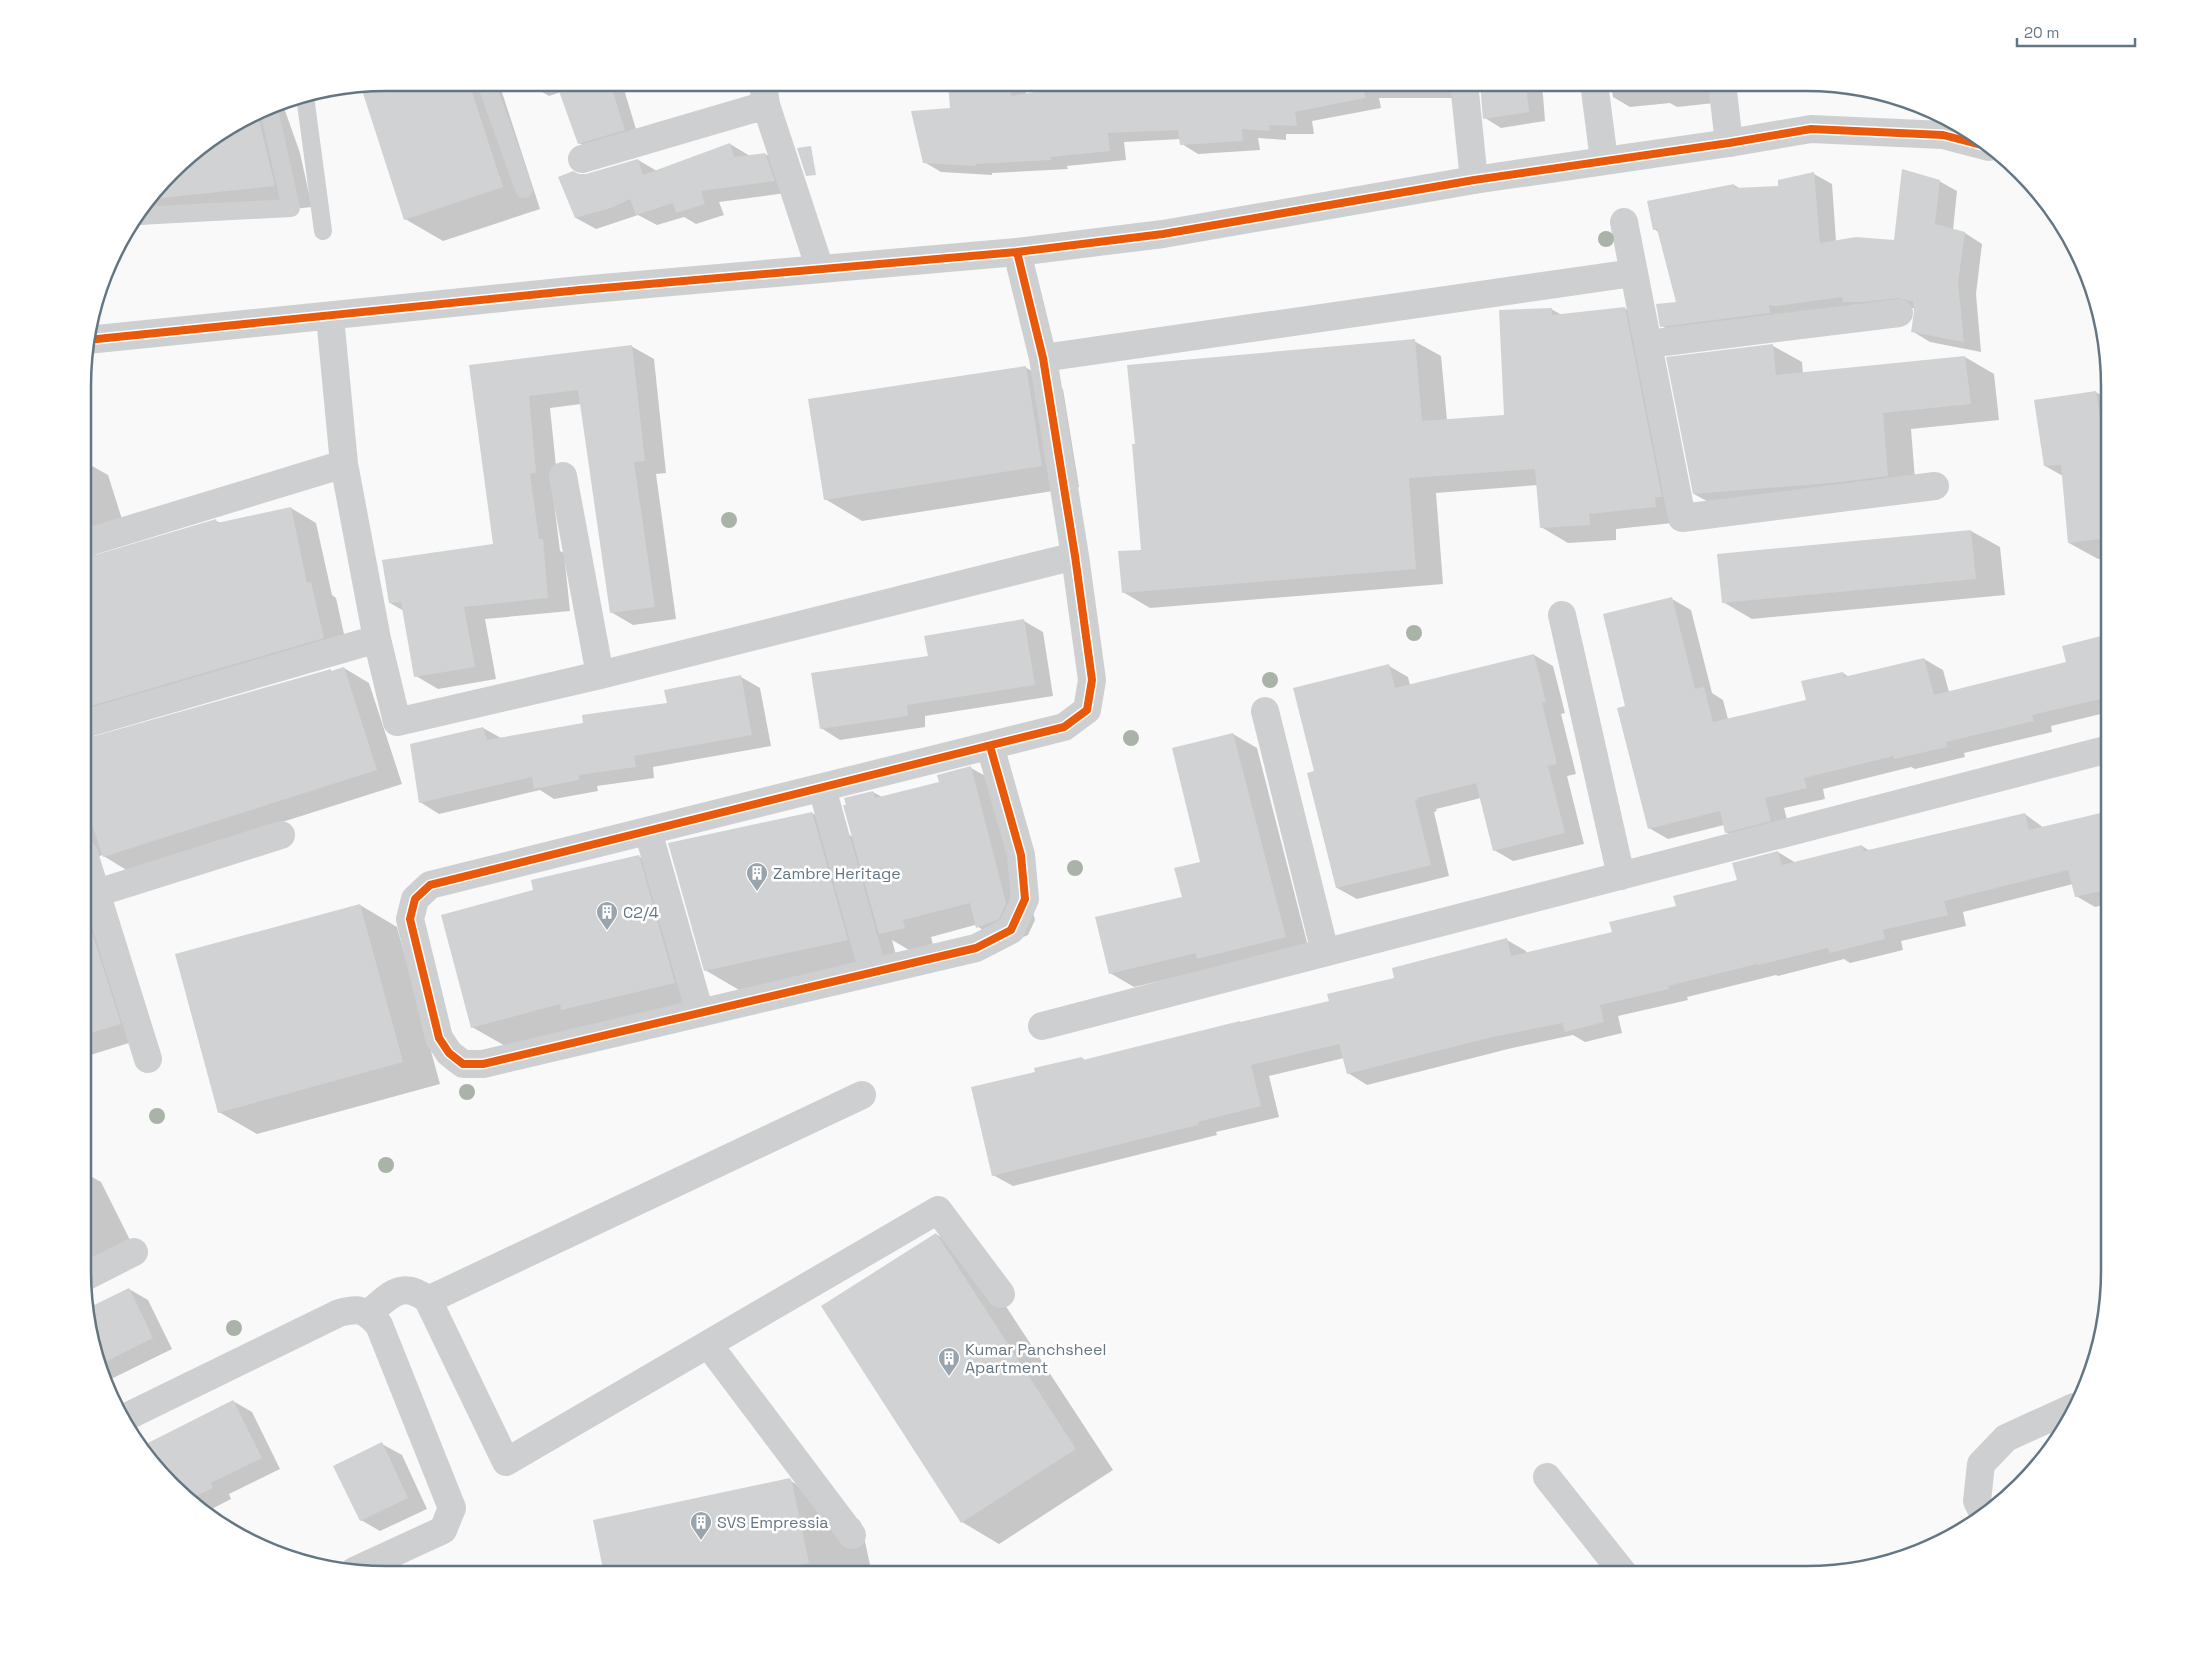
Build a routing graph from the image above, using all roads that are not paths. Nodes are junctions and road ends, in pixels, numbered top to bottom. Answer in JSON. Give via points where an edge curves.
{"nodes":[{"id":1,"x":489,"y":91,"type":"edge"},
{"id":2,"x":1465,"y":91,"type":"edge"},
{"id":3,"x":1595,"y":91,"type":"edge"},
{"id":4,"x":1723,"y":91,"type":"edge"},
{"id":5,"x":764,"y":94,"type":"edge"},
{"id":6,"x":306,"y":102,"type":"edge"},
{"id":7,"x":270,"y":115,"type":"edge"},
{"id":8,"x":1729,"y":143,"type":"junction"},
{"id":9,"x":1973,"y":143,"type":"edge"},
{"id":10,"x":582,"y":159,"type":"dead end"},
{"id":11,"x":1604,"y":160,"type":"junction"},
{"id":12,"x":1474,"y":180,"type":"junction"},
{"id":13,"x":524,"y":189,"type":"dead end"},
{"id":14,"x":146,"y":216,"type":"edge"},
{"id":15,"x":1624,"y":222,"type":"dead end"},
{"id":16,"x":323,"y":231,"type":"dead end"},
{"id":17,"x":1017,"y":252,"type":"junction"},
{"id":18,"x":820,"y":270,"type":"junction"},
{"id":19,"x":1633,"y":273,"type":"junction"},
{"id":20,"x":1899,"y":313,"type":"dead end"},
{"id":21,"x":330,"y":317,"type":"junction"},
{"id":22,"x":95,"y":339,"type":"edge"},
{"id":23,"x":1648,"y":344,"type":"junction"},
{"id":24,"x":1043,"y":358,"type":"junction"},
{"id":25,"x":344,"y":464,"type":"junction"},
{"id":26,"x":563,"y":476,"type":"dead end"},
{"id":27,"x":1935,"y":486,"type":"dead end"},
{"id":28,"x":91,"y":541,"type":"edge"},
{"id":29,"x":1075,"y":556,"type":"junction"},
{"id":30,"x":1562,"y":615,"type":"dead end"},
{"id":31,"x":377,"y":638,"type":"junction"},
{"id":32,"x":600,"y":675,"type":"junction"},
{"id":33,"x":1265,"y":711,"type":"dead end"},
{"id":34,"x":91,"y":722,"type":"edge"},
{"id":35,"x":990,"y":746,"type":"junction"},
{"id":36,"x":2101,"y":751,"type":"edge"},
{"id":37,"x":822,"y":788,"type":"junction"},
{"id":38,"x":648,"y":831,"type":"junction"},
{"id":39,"x":281,"y":835,"type":"dead end"},
{"id":40,"x":1621,"y":876,"type":"junction"},
{"id":41,"x":91,"y":895,"type":"edge"},
{"id":42,"x":91,"y":898,"type":"edge"},
{"id":43,"x":1326,"y":952,"type":"junction"},
{"id":44,"x":873,"y":972,"type":"junction"},
{"id":45,"x":700,"y":1013,"type":"junction"},
{"id":46,"x":1042,"y":1026,"type":"dead end"},
{"id":47,"x":148,"y":1059,"type":"dead end"},
{"id":48,"x":862,"y":1095,"type":"dead end"},
{"id":49,"x":134,"y":1252,"type":"dead end"},
{"id":50,"x":91,"y":1274,"type":"edge"},
{"id":51,"x":1001,"y":1294,"type":"dead end"},
{"id":52,"x":428,"y":1300,"type":"junction"},
{"id":53,"x":368,"y":1314,"type":"junction"},
{"id":54,"x":708,"y":1344,"type":"junction"},
{"id":55,"x":2065,"y":1411,"type":"edge"},
{"id":56,"x":130,"y":1415,"type":"edge"},
{"id":57,"x":1548,"y":1477,"type":"dead end"},
{"id":58,"x":1981,"y":1508,"type":"edge"},
{"id":59,"x":852,"y":1535,"type":"dead end"},
{"id":60,"x":367,"y":1565,"type":"edge"},
{"id":61,"x":1618,"y":1566,"type":"edge"}],
"edges":[{"from":1,"to":13,"type":"lane"},
{"from":2,"to":12,"type":"street"},
{"from":3,"to":11,"type":"street"},
{"from":4,"to":8,"type":"street"},
{"from":5,"to":10,"type":"street"},
{"from":5,"to":18,"type":"street"},
{"from":6,"to":16,"type":"lane"},
{"from":7,"to":14,"type":"lane","via":[[291,208]]},
{"from":8,"to":9,"type":"street","via":[[1811,129],[1943,136]]},
{"from":8,"to":11,"type":"street"},
{"from":11,"to":12,"type":"street"},
{"from":12,"to":17,"type":"street","via":[[1163,234]]},
{"from":15,"to":19,"type":"street"},
{"from":17,"to":18,"type":"street"},
{"from":17,"to":24,"type":"street"},
{"from":18,"to":21,"type":"street","via":[[580,290]]},
{"from":19,"to":23,"type":"street"},
{"from":19,"to":24,"type":"street"},
{"from":20,"to":23,"type":"street"},
{"from":21,"to":22,"type":"street"},
{"from":21,"to":25,"type":"street"},
{"from":23,"to":27,"type":"street","via":[[1682,518]]},
{"from":24,"to":29,"type":"street"},
{"from":25,"to":28,"type":"street"},
{"from":25,"to":31,"type":"street"},
{"from":26,"to":32,"type":"street"},
{"from":29,"to":32,"type":"street"},
{"from":29,"to":35,"type":"street","via":[[1092,680],[1087,710],[1064,727]]},
{"from":30,"to":40,"type":"street"},
{"from":31,"to":32,"type":"street","via":[[397,722]]},
{"from":31,"to":34,"type":"street"},
{"from":33,"to":43,"type":"street"},
{"from":35,"to":37,"type":"street"},
{"from":35,"to":44,"type":"street","via":[[1021,855],[1024,899],[1011,930],[976,948]]},
{"from":36,"to":40,"type":"street"},
{"from":37,"to":38,"type":"street"},
{"from":37,"to":44,"type":"street"},
{"from":38,"to":45,"type":"street"},
{"from":38,"to":45,"type":"street","via":[[430,885],[415,899],[410,919],[439,1038],[449,1053],[463,1064],[483,1064]]},
{"from":39,"to":41,"type":"street"},
{"from":40,"to":43,"type":"street"},
{"from":42,"to":47,"type":"street"},
{"from":43,"to":46,"type":"street"},
{"from":44,"to":45,"type":"street"},
{"from":48,"to":52,"type":"street"},
{"from":49,"to":50,"type":"street"},
{"from":51,"to":54,"type":"street","via":[[938,1210]]},
{"from":52,"to":53,"type":"street","via":[[417,1291],[403,1290],[389,1296]]},
{"from":52,"to":54,"type":"street","via":[[506,1462]]},
{"from":53,"to":56,"type":"street","via":[[356,1309],[339,1313]]},
{"from":53,"to":60,"type":"street","via":[[378,1325],[452,1508],[443,1530]]},
{"from":54,"to":59,"type":"street"},
{"from":55,"to":58,"type":"street","via":[[2006,1438],[1981,1464],[1978,1501]]},
{"from":57,"to":61,"type":"street"}]}
